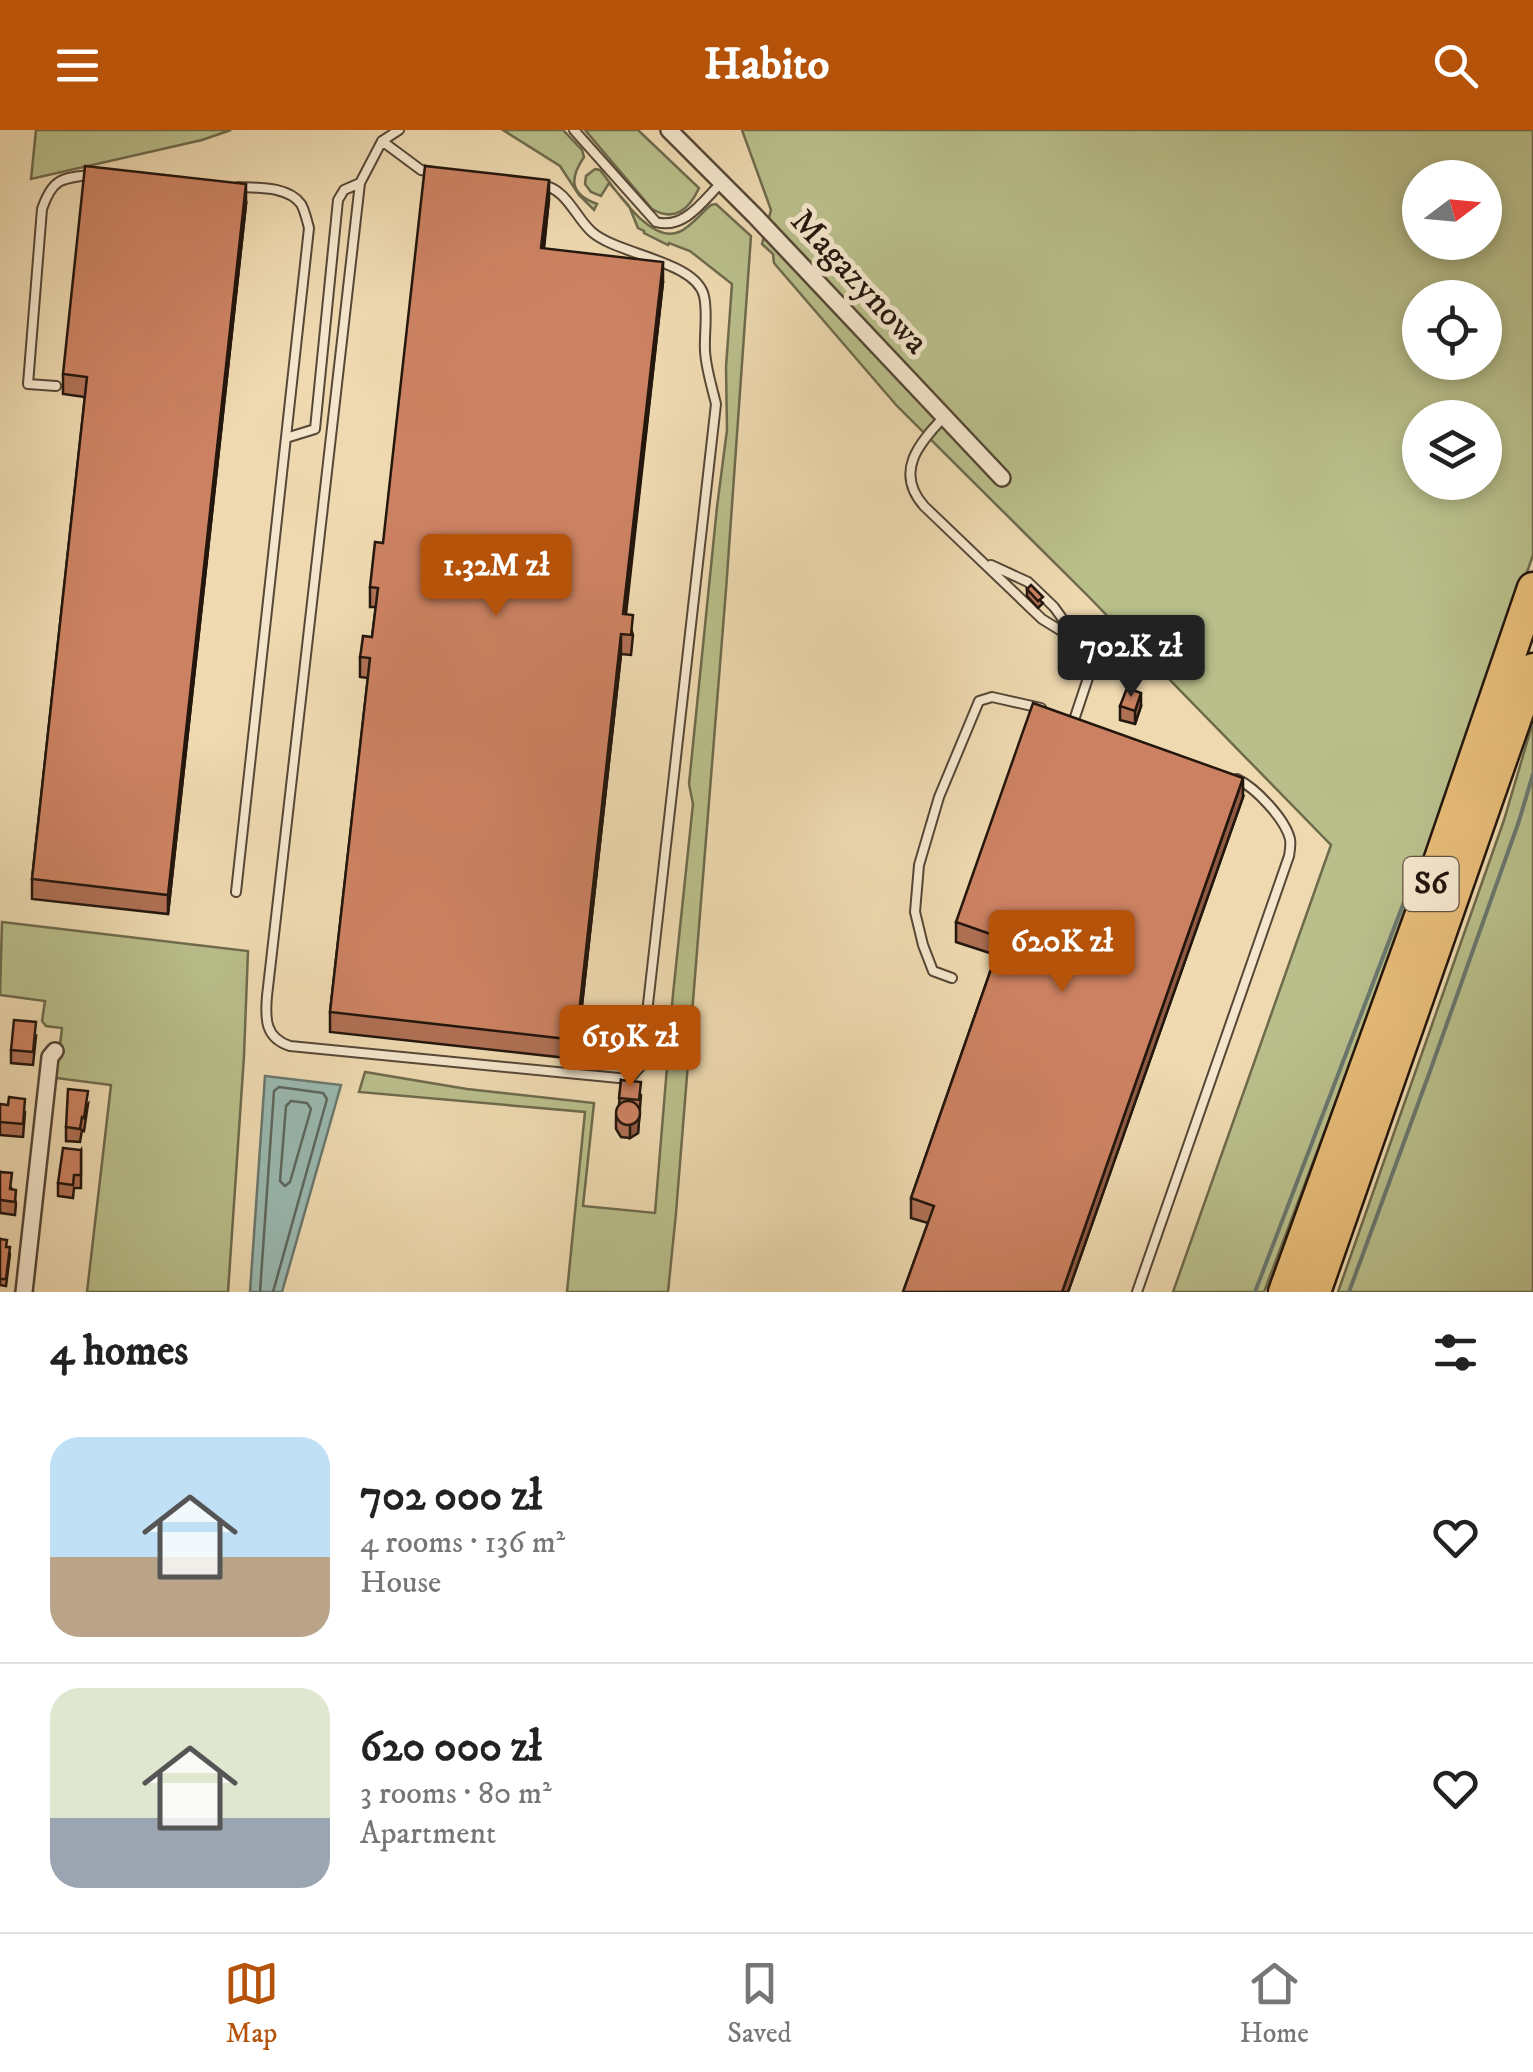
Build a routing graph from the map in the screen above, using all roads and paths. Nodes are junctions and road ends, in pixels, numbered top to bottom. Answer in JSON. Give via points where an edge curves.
{"nodes":[{"id":1,"x":399,"y":130,"type":"edge"},
{"id":2,"x":574,"y":130,"type":"edge"},
{"id":3,"x":669,"y":130,"type":"edge"},
{"id":4,"x":382,"y":141,"type":"junction"},
{"id":5,"x":439,"y":172,"type":"edge"},
{"id":6,"x":96,"y":174,"type":"edge"},
{"id":7,"x":360,"y":183,"type":"junction"},
{"id":8,"x":722,"y":183,"type":"junction"},
{"id":9,"x":531,"y":184,"type":"edge"},
{"id":10,"x":233,"y":186,"type":"edge"},
{"id":11,"x":56,"y":386,"type":"dead end"},
{"id":12,"x":944,"y":417,"type":"junction"},
{"id":13,"x":286,"y":438,"type":"junction"},
{"id":14,"x":1002,"y":478,"type":"dead end"},
{"id":15,"x":982,"y":561,"type":"junction"},
{"id":16,"x":1533,"y":588,"type":"edge"},
{"id":17,"x":1076,"y":640,"type":"junction"},
{"id":18,"x":1533,"y":669,"type":"edge"},
{"id":19,"x":1074,"y":720,"type":"junction"},
{"id":20,"x":1092,"y":727,"type":"edge"},
{"id":21,"x":1230,"y":776,"type":"edge"},
{"id":22,"x":236,"y":892,"type":"dead end"},
{"id":23,"x":952,"y":978,"type":"dead end"},
{"id":24,"x":55,"y":1050,"type":"dead end"},
{"id":25,"x":24,"y":1292,"type":"edge"},
{"id":26,"x":1137,"y":1292,"type":"edge"},
{"id":27,"x":1284,"y":1292,"type":"edge"},
{"id":28,"x":1315,"y":1292,"type":"edge"}],
"edges":[{"from":1,"to":4,"type":"lane"},
{"from":2,"to":8,"type":"lane","via":[[656,222],[677,223]]},
{"from":3,"to":8,"type":"street","name":"Magazynowa"},
{"from":4,"to":5,"type":"lane","via":[[421,170]]},
{"from":4,"to":7,"type":"lane"},
{"from":6,"to":11,"type":"lane","via":[[64,178],[49,190],[42,210],[28,384]]},
{"from":7,"to":9,"type":"lane","via":[[267,1026],[290,1046],[628,1079],[641,1066],[716,404],[705,351],[706,301],[687,274],[608,241],[561,194]]},
{"from":7,"to":13,"type":"lane","via":[[338,200],[315,429]]},
{"from":8,"to":12,"type":"street","name":"Magazynowa"},
{"from":10,"to":13,"type":"lane","via":[[292,196],[310,228]]},
{"from":12,"to":14,"type":"street","name":"Magazynowa"},
{"from":12,"to":15,"type":"lane","via":[[916,449],[912,488]]},
{"from":13,"to":22,"type":"lane"},
{"from":15,"to":17,"type":"lane","via":[[1042,619]]},
{"from":15,"to":17,"type":"lane","via":[[1028,582]]},
{"from":16,"to":27,"type":"highway","number":"S6"},
{"from":17,"to":19,"type":"lane","via":[[1090,672]]},
{"from":18,"to":28,"type":"highway","number":"S6"},
{"from":19,"to":20,"type":"lane"},
{"from":19,"to":23,"type":"lane","via":[[992,697],[976,705],[918,865],[914,912],[923,945],[933,971]]},
{"from":21,"to":26,"type":"lane","via":[[1263,798],[1291,844]]},
{"from":24,"to":25,"type":"street"}]}
